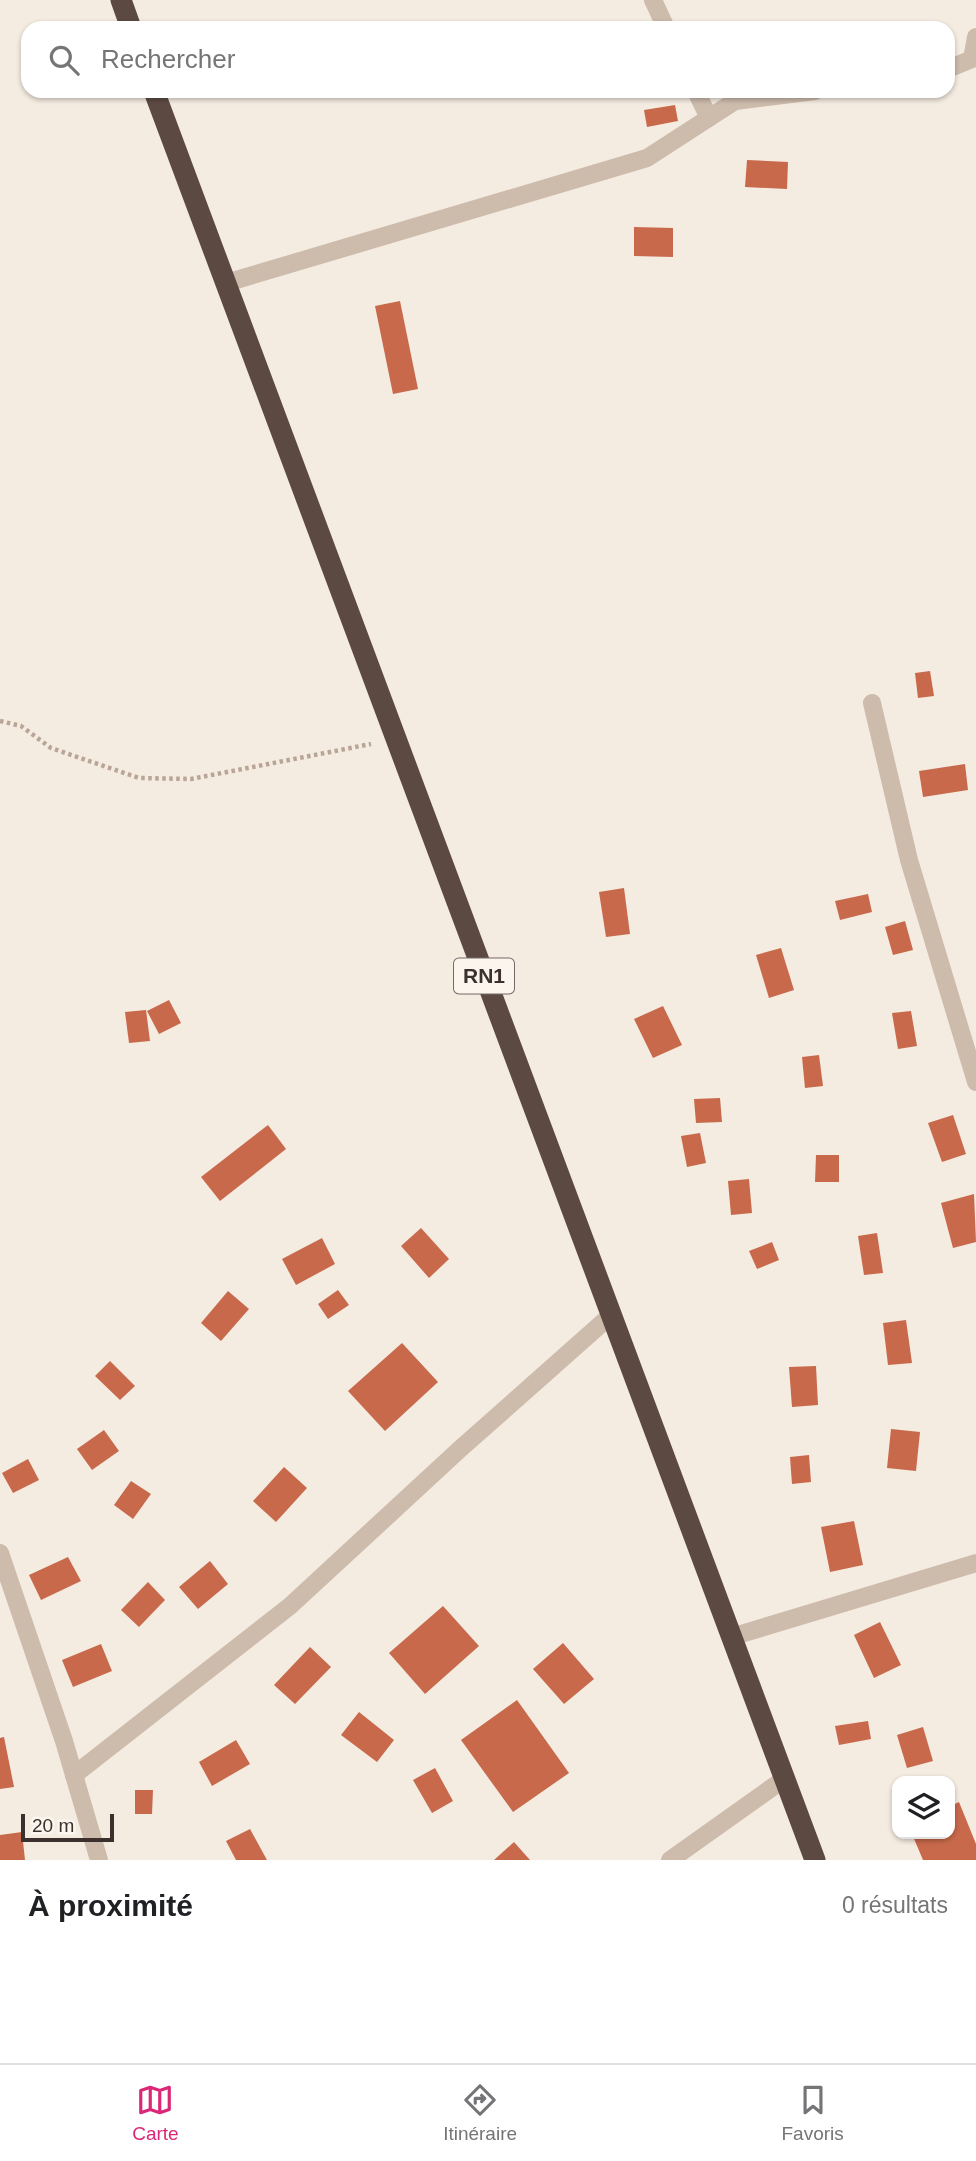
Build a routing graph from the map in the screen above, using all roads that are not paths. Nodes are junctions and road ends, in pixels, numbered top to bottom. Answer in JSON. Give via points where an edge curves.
{"nodes":[{"id":1,"x":121,"y":0,"type":"edge"},
{"id":2,"x":653,"y":0,"type":"edge"},
{"id":3,"x":128,"y":21,"type":"edge"},
{"id":4,"x":663,"y":21,"type":"edge"},
{"id":5,"x":976,"y":37,"type":"edge"},
{"id":6,"x":955,"y":66,"type":"edge"},
{"id":7,"x":157,"y":98,"type":"edge"},
{"id":8,"x":699,"y":98,"type":"edge"},
{"id":9,"x":759,"y":98,"type":"edge"},
{"id":10,"x":709,"y":118,"type":"junction"},
{"id":11,"x":226,"y":283,"type":"junction"},
{"id":12,"x":872,"y":703,"type":"dead end"},
{"id":13,"x":976,"y":1082,"type":"edge"},
{"id":14,"x":610,"y":1316,"type":"junction"},
{"id":15,"x":0,"y":1553,"type":"edge"},
{"id":16,"x":976,"y":1563,"type":"edge"},
{"id":17,"x":731,"y":1637,"type":"junction"},
{"id":18,"x":74,"y":1775,"type":"junction"},
{"id":19,"x":784,"y":1779,"type":"junction"},
{"id":20,"x":99,"y":1860,"type":"edge"},
{"id":21,"x":670,"y":1860,"type":"edge"},
{"id":22,"x":815,"y":1860,"type":"edge"}],
"edges":[{"from":1,"to":3,"type":"highway"},
{"from":2,"to":4,"type":"street"},
{"from":5,"to":6,"type":"street","via":[[972,59]]},
{"from":7,"to":11,"type":"highway","number":"RN1"},
{"from":8,"to":10,"type":"street"},
{"from":9,"to":10,"type":"street","via":[[735,101]]},
{"from":10,"to":11,"type":"street","via":[[647,158]]},
{"from":11,"to":14,"type":"highway","number":"RN1"},
{"from":12,"to":13,"type":"street","via":[[909,860]]},
{"from":14,"to":17,"type":"highway","number":"RN1"},
{"from":14,"to":18,"type":"street","via":[[290,1606]]},
{"from":15,"to":18,"type":"street"},
{"from":16,"to":17,"type":"street"},
{"from":17,"to":19,"type":"highway","number":"RN1"},
{"from":18,"to":20,"type":"street"},
{"from":19,"to":21,"type":"street"},
{"from":19,"to":22,"type":"highway","number":"RN1"}]}
